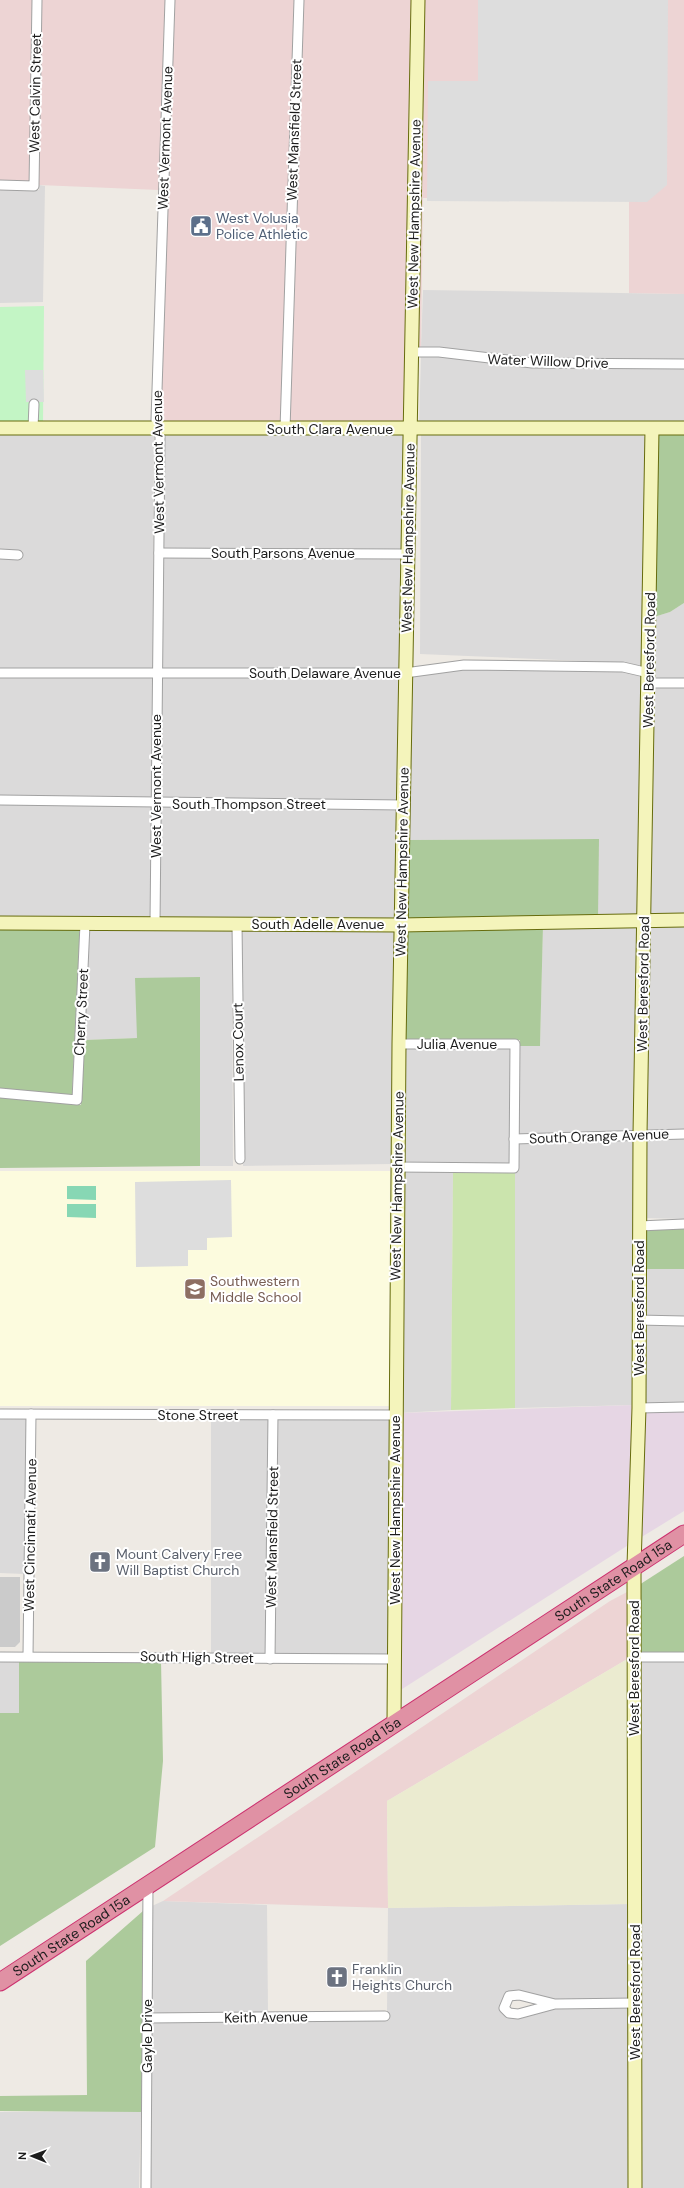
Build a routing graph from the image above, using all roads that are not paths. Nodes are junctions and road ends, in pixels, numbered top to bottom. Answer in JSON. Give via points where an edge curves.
{"nodes":[{"id":1,"x":37,"y":0,"type":"edge"},
{"id":2,"x":170,"y":0,"type":"edge"},
{"id":3,"x":299,"y":0,"type":"edge"},
{"id":4,"x":418,"y":0,"type":"edge"},
{"id":5,"x":0,"y":185,"type":"edge"},
{"id":6,"x":412,"y":352,"type":"junction"},
{"id":7,"x":684,"y":364,"type":"edge"},
{"id":8,"x":34,"y":404,"type":"dead end"},
{"id":9,"x":0,"y":428,"type":"edge"},
{"id":10,"x":33,"y":428,"type":"junction"},
{"id":11,"x":684,"y":428,"type":"edge"},
{"id":12,"x":158,"y":429,"type":"junction"},
{"id":13,"x":285,"y":429,"type":"junction"},
{"id":14,"x":410,"y":429,"type":"junction"},
{"id":15,"x":652,"y":429,"type":"junction"},
{"id":16,"x":159,"y":553,"type":"junction"},
{"id":17,"x":0,"y":554,"type":"edge"},
{"id":18,"x":408,"y":554,"type":"junction"},
{"id":19,"x":18,"y":555,"type":"dead end"},
{"id":20,"x":0,"y":673,"type":"edge"},
{"id":21,"x":405,"y":673,"type":"junction"},
{"id":22,"x":157,"y":674,"type":"junction"},
{"id":23,"x":649,"y":678,"type":"junction"},
{"id":24,"x":684,"y":683,"type":"edge"},
{"id":25,"x":0,"y":800,"type":"edge"},
{"id":26,"x":156,"y":803,"type":"junction"},
{"id":27,"x":403,"y":805,"type":"junction"},
{"id":28,"x":644,"y":920,"type":"junction"},
{"id":29,"x":684,"y":920,"type":"edge"},
{"id":30,"x":0,"y":923,"type":"edge"},
{"id":31,"x":85,"y":924,"type":"junction"},
{"id":32,"x":155,"y":924,"type":"junction"},
{"id":33,"x":237,"y":924,"type":"junction"},
{"id":34,"x":400,"y":924,"type":"junction"},
{"id":35,"x":399,"y":1044,"type":"junction"},
{"id":36,"x":0,"y":1093,"type":"edge"},
{"id":37,"x":684,"y":1134,"type":"edge"},
{"id":38,"x":640,"y":1135,"type":"junction"},
{"id":39,"x":514,"y":1138,"type":"junction"},
{"id":40,"x":240,"y":1160,"type":"dead end"},
{"id":41,"x":397,"y":1167,"type":"junction"},
{"id":42,"x":684,"y":1224,"type":"edge"},
{"id":43,"x":639,"y":1226,"type":"junction"},
{"id":44,"x":638,"y":1320,"type":"junction"},
{"id":45,"x":684,"y":1321,"type":"edge"},
{"id":46,"x":684,"y":1407,"type":"edge"},
{"id":47,"x":639,"y":1408,"type":"junction"},
{"id":48,"x":0,"y":1414,"type":"edge"},
{"id":49,"x":31,"y":1414,"type":"junction"},
{"id":50,"x":273,"y":1415,"type":"junction"},
{"id":51,"x":395,"y":1415,"type":"junction"},
{"id":52,"x":684,"y":1534,"type":"edge"},
{"id":53,"x":634,"y":1566,"type":"junction"},
{"id":54,"x":28,"y":1656,"type":"junction"},
{"id":55,"x":0,"y":1657,"type":"edge"},
{"id":56,"x":634,"y":1657,"type":"junction"},
{"id":57,"x":684,"y":1657,"type":"edge"},
{"id":58,"x":270,"y":1658,"type":"junction"},
{"id":59,"x":394,"y":1659,"type":"junction"},
{"id":60,"x":394,"y":1723,"type":"junction"},
{"id":61,"x":148,"y":1885,"type":"junction"},
{"id":62,"x":0,"y":1982,"type":"edge"},
{"id":63,"x":635,"y":2003,"type":"junction"},
{"id":64,"x":555,"y":2004,"type":"junction"},
{"id":65,"x":385,"y":2016,"type":"dead end"},
{"id":66,"x":147,"y":2018,"type":"junction"},
{"id":67,"x":146,"y":2188,"type":"edge"},
{"id":68,"x":635,"y":2188,"type":"edge"}],
"edges":[{"from":1,"to":5,"type":"street","name":"West Calvin Street","via":[[34,186]]},
{"from":2,"to":12,"type":"street","name":"West Vermont Avenue","via":[[156,413]]},
{"from":3,"to":13,"type":"street","name":"West Mansfield Street"},
{"from":4,"to":6,"type":"street","name":"West New Hampshire Avenue"},
{"from":6,"to":7,"type":"street","name":"Water Willow Drive","via":[[439,352],[532,363]]},
{"from":6,"to":14,"type":"street","name":"West New Hampshire Avenue"},
{"from":8,"to":10,"type":"street"},
{"from":9,"to":10,"type":"street","name":"South Clara Avenue"},
{"from":10,"to":12,"type":"street","name":"South Clara Avenue"},
{"from":11,"to":15,"type":"street","name":"South Clara Avenue"},
{"from":12,"to":13,"type":"street","name":"South Clara Avenue"},
{"from":12,"to":16,"type":"street","name":"West Vermont Avenue"},
{"from":13,"to":14,"type":"street","name":"South Clara Avenue"},
{"from":14,"to":15,"type":"street","name":"South Clara Avenue"},
{"from":14,"to":18,"type":"street","name":"West New Hampshire Avenue"},
{"from":15,"to":23,"type":"street","name":"West Beresford Road"},
{"from":16,"to":18,"type":"street","name":"South Parsons Avenue"},
{"from":16,"to":22,"type":"street","name":"West Vermont Avenue"},
{"from":17,"to":19,"type":"street"},
{"from":18,"to":21,"type":"street","name":"West New Hampshire Avenue"},
{"from":20,"to":22,"type":"street","name":"South Delaware Avenue"},
{"from":21,"to":22,"type":"street","name":"South Delaware Avenue"},
{"from":21,"to":23,"type":"street","name":"South Delaware Avenue","via":[[464,665],[623,667]]},
{"from":21,"to":27,"type":"street","name":"West New Hampshire Avenue"},
{"from":22,"to":26,"type":"street","name":"West Vermont Avenue"},
{"from":23,"to":24,"type":"street","name":"South Delaware Avenue"},
{"from":23,"to":28,"type":"street","name":"West Beresford Road"},
{"from":25,"to":26,"type":"street","name":"South Thompson Street"},
{"from":26,"to":27,"type":"street","name":"South Thompson Street"},
{"from":26,"to":32,"type":"street","name":"West Vermont Avenue"},
{"from":27,"to":34,"type":"street","name":"West New Hampshire Avenue"},
{"from":28,"to":29,"type":"street","name":"South Adelle Avenue"},
{"from":28,"to":34,"type":"street","name":"South Adelle Avenue"},
{"from":28,"to":38,"type":"street","name":"West Beresford Road"},
{"from":30,"to":31,"type":"street","name":"South Adelle Avenue"},
{"from":31,"to":32,"type":"street","name":"South Adelle Avenue"},
{"from":31,"to":36,"type":"street","name":"Cherry Street","via":[[77,1100]]},
{"from":32,"to":33,"type":"street","name":"South Adelle Avenue"},
{"from":33,"to":34,"type":"street","name":"South Adelle Avenue"},
{"from":33,"to":40,"type":"street","name":"Lenox Court"},
{"from":34,"to":35,"type":"street","name":"West New Hampshire Avenue"},
{"from":35,"to":39,"type":"street","name":"Julia Avenue","via":[[515,1044]]},
{"from":35,"to":41,"type":"street","name":"West New Hampshire Avenue"},
{"from":37,"to":38,"type":"street","name":"South Orange Avenue"},
{"from":38,"to":39,"type":"street","name":"South Orange Avenue"},
{"from":38,"to":43,"type":"street","name":"West Beresford Road"},
{"from":39,"to":41,"type":"street","via":[[514,1168]]},
{"from":41,"to":51,"type":"street","name":"West New Hampshire Avenue"},
{"from":42,"to":43,"type":"street"},
{"from":43,"to":44,"type":"street","name":"West Beresford Road"},
{"from":44,"to":45,"type":"street"},
{"from":44,"to":47,"type":"street","name":"West Beresford Road"},
{"from":46,"to":47,"type":"street"},
{"from":47,"to":53,"type":"street","name":"West Beresford Road"},
{"from":48,"to":49,"type":"street","name":"Stone Street"},
{"from":49,"to":50,"type":"street","name":"Stone Street"},
{"from":49,"to":54,"type":"street","name":"West Cincinnati Avenue"},
{"from":50,"to":51,"type":"street","name":"Stone Street"},
{"from":50,"to":58,"type":"street","name":"West Mansfield Street"},
{"from":51,"to":59,"type":"street","name":"West New Hampshire Avenue"},
{"from":52,"to":53,"type":"highway","name":"South State Road 15a"},
{"from":53,"to":56,"type":"street","name":"West Beresford Road"},
{"from":53,"to":60,"type":"highway","name":"South State Road 15a"},
{"from":54,"to":55,"type":"street","name":"South High Street"},
{"from":54,"to":58,"type":"street","name":"South High Street"},
{"from":56,"to":57,"type":"street"},
{"from":56,"to":63,"type":"street","name":"West Beresford Road"},
{"from":58,"to":59,"type":"street","name":"South High Street"},
{"from":59,"to":60,"type":"street","name":"West New Hampshire Avenue"},
{"from":60,"to":61,"type":"highway","name":"South State Road 15a"},
{"from":61,"to":62,"type":"highway","name":"South State Road 15a"},
{"from":61,"to":66,"type":"street","name":"Gayle Drive"},
{"from":63,"to":64,"type":"street"},
{"from":63,"to":68,"type":"street","name":"West Beresford Road"},
{"from":64,"to":64,"type":"street","via":[[518,2014],[509,2013],[504,2008],[509,1996],[519,1995]]},
{"from":65,"to":66,"type":"street","name":"Keith Avenue"},
{"from":66,"to":67,"type":"street","name":"Gayle Drive"}]}
